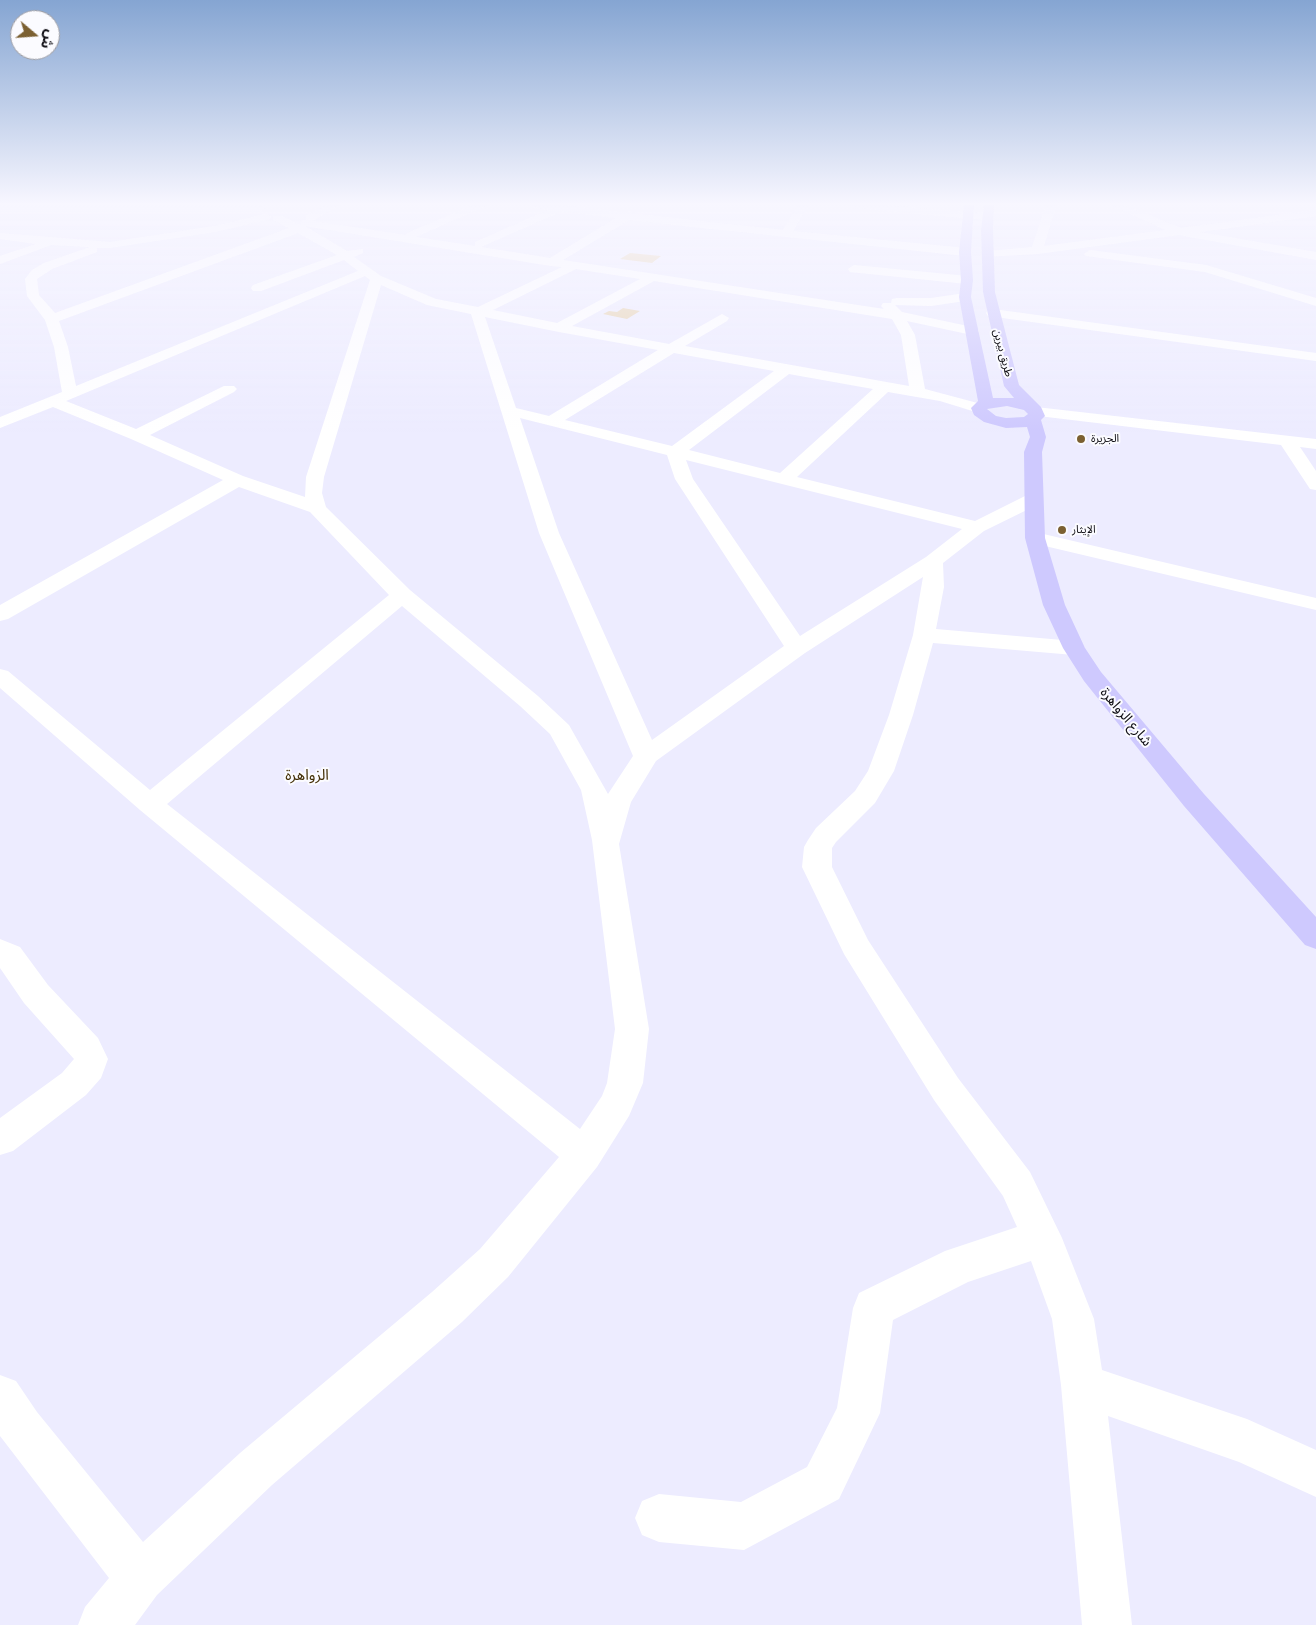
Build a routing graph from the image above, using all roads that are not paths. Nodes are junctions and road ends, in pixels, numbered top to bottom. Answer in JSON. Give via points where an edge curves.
{"nodes":[{"id":1,"x":967,"y":280,"type":"edge"},
{"id":2,"x":31,"y":281,"type":"edge"},
{"id":3,"x":160,"y":281,"type":"edge"},
{"id":4,"x":276,"y":281,"type":"edge"},
{"id":5,"x":357,"y":281,"type":"edge"},
{"id":6,"x":371,"y":281,"type":"edge"},
{"id":7,"x":385,"y":281,"type":"edge"},
{"id":8,"x":530,"y":281,"type":"edge"},
{"id":9,"x":646,"y":281,"type":"edge"},
{"id":10,"x":669,"y":281,"type":"edge"},
{"id":11,"x":721,"y":281,"type":"edge"},
{"id":12,"x":989,"y":281,"type":"edge"},
{"id":13,"x":1245,"y":281,"type":"edge"},
{"id":14,"x":257,"y":288,"type":"dead end"},
{"id":15,"x":965,"y":297,"type":"junction"},
{"id":16,"x":882,"y":301,"type":"junction"},
{"id":17,"x":1316,"y":302,"type":"edge"},
{"id":18,"x":477,"y":313,"type":"junction"},
{"id":19,"x":993,"y":313,"type":"junction"},
{"id":20,"x":897,"y":316,"type":"junction"},
{"id":21,"x":722,"y":318,"type":"dead end"},
{"id":22,"x":52,"y":319,"type":"junction"},
{"id":23,"x":559,"y":328,"type":"junction"},
{"id":24,"x":972,"y":331,"type":"junction"},
{"id":25,"x":672,"y":349,"type":"junction"},
{"id":26,"x":1316,"y":357,"type":"edge"},
{"id":27,"x":786,"y":369,"type":"junction"},
{"id":28,"x":884,"y":387,"type":"junction"},
{"id":29,"x":229,"y":389,"type":"dead end"},
{"id":30,"x":918,"y":392,"type":"junction"},
{"id":31,"x":70,"y":394,"type":"junction"},
{"id":32,"x":52,"y":401,"type":"junction"},
{"id":33,"x":983,"y":406,"type":"junction"},
{"id":34,"x":510,"y":411,"type":"junction"},
{"id":35,"x":1033,"y":413,"type":"junction"},
{"id":36,"x":553,"y":420,"type":"junction"},
{"id":37,"x":998,"y":422,"type":"junction"},
{"id":38,"x":0,"y":423,"type":"edge"},
{"id":39,"x":137,"y":434,"type":"junction"},
{"id":40,"x":1287,"y":441,"type":"junction"},
{"id":41,"x":1316,"y":444,"type":"edge"},
{"id":42,"x":1022,"y":445,"type":"junction"},
{"id":43,"x":677,"y":451,"type":"junction"},
{"id":44,"x":784,"y":479,"type":"junction"},
{"id":45,"x":237,"y":480,"type":"junction"},
{"id":46,"x":1316,"y":485,"type":"edge"},
{"id":47,"x":1034,"y":499,"type":"junction"},
{"id":48,"x":317,"y":508,"type":"junction"},
{"id":49,"x":977,"y":528,"type":"junction"},
{"id":50,"x":1035,"y":538,"type":"junction"},
{"id":51,"x":933,"y":561,"type":"junction"},
{"id":52,"x":402,"y":595,"type":"junction"},
{"id":53,"x":1316,"y":604,"type":"edge"},
{"id":54,"x":0,"y":614,"type":"edge"},
{"id":55,"x":924,"y":635,"type":"junction"},
{"id":56,"x":797,"y":648,"type":"junction"},
{"id":57,"x":1074,"y":648,"type":"junction"},
{"id":58,"x":0,"y":676,"type":"edge"},
{"id":59,"x":646,"y":756,"type":"junction"},
{"id":60,"x":150,"y":804,"type":"junction"},
{"id":61,"x":605,"y":844,"type":"junction"},
{"id":62,"x":1316,"y":937,"type":"edge"},
{"id":63,"x":0,"y":951,"type":"edge"},
{"id":64,"x":0,"y":1139,"type":"edge"},
{"id":65,"x":584,"y":1155,"type":"junction"},
{"id":66,"x":1042,"y":1238,"type":"junction"},
{"id":67,"x":1083,"y":1386,"type":"junction"},
{"id":68,"x":0,"y":1397,"type":"edge"},
{"id":69,"x":1316,"y":1474,"type":"edge"},
{"id":70,"x":659,"y":1518,"type":"dead end"},
{"id":71,"x":140,"y":1578,"type":"junction"},
{"id":72,"x":104,"y":1625,"type":"edge"},
{"id":73,"x":1107,"y":1625,"type":"edge"}],
"edges":[{"from":1,"to":15,"type":"main road","name":"طريق بيرين"},
{"from":2,"to":22,"type":"street","via":[[33,296]]},
{"from":3,"to":22,"type":"street"},
{"from":4,"to":14,"type":"street"},
{"from":5,"to":31,"type":"street"},
{"from":6,"to":48,"type":"street","via":[[334,421],[314,477],[313,493]]},
{"from":7,"to":18,"type":"street","via":[[432,302]]},
{"from":8,"to":18,"type":"street"},
{"from":9,"to":23,"type":"street"},
{"from":10,"to":20,"type":"street"},
{"from":11,"to":16,"type":"street"},
{"from":12,"to":19,"type":"main road","name":"طريق بيرين"},
{"from":13,"to":17,"type":"street"},
{"from":15,"to":16,"type":"street","via":[[922,303]]},
{"from":15,"to":24,"type":"main road","name":"طريق بيرين"},
{"from":16,"to":20,"type":"street"},
{"from":18,"to":23,"type":"street"},
{"from":18,"to":34,"type":"street"},
{"from":19,"to":26,"type":"street"},
{"from":19,"to":35,"type":"main road","name":"طريق بيرين","via":[[1012,386]]},
{"from":20,"to":24,"type":"street"},
{"from":20,"to":30,"type":"street","via":[[911,346]]},
{"from":21,"to":25,"type":"street"},
{"from":22,"to":31,"type":"street"},
{"from":23,"to":25,"type":"street"},
{"from":24,"to":33,"type":"main road","name":"طريق بيرين"},
{"from":25,"to":27,"type":"street"},
{"from":25,"to":36,"type":"street"},
{"from":27,"to":28,"type":"street"},
{"from":27,"to":43,"type":"street"},
{"from":28,"to":30,"type":"street"},
{"from":28,"to":44,"type":"street"},
{"from":29,"to":39,"type":"street"},
{"from":30,"to":33,"type":"street"},
{"from":31,"to":32,"type":"street"},
{"from":32,"to":38,"type":"street"},
{"from":32,"to":39,"type":"street"},
{"from":33,"to":35,"type":"main road","via":[[1007,401]]},
{"from":33,"to":37,"type":"main road","via":[[984,416]]},
{"from":34,"to":36,"type":"street"},
{"from":34,"to":59,"type":"street","via":[[549,533]]},
{"from":35,"to":37,"type":"main road","via":[[1022,423]]},
{"from":35,"to":40,"type":"street"},
{"from":35,"to":42,"type":"main road","name":"شارع الزواهرة","via":[[1038,437]]},
{"from":36,"to":43,"type":"street"},
{"from":37,"to":42,"type":"main road"},
{"from":39,"to":45,"type":"street"},
{"from":40,"to":41,"type":"street"},
{"from":40,"to":46,"type":"street"},
{"from":42,"to":47,"type":"main road","name":"شارع الزواهرة"},
{"from":43,"to":44,"type":"street"},
{"from":43,"to":56,"type":"street","via":[[676,462],[684,479]]},
{"from":44,"to":49,"type":"street"},
{"from":45,"to":48,"type":"street"},
{"from":45,"to":54,"type":"street"},
{"from":47,"to":49,"type":"street"},
{"from":47,"to":50,"type":"main road","name":"شارع الزواهرة"},
{"from":48,"to":52,"type":"street"},
{"from":49,"to":51,"type":"street"},
{"from":50,"to":53,"type":"street"},
{"from":50,"to":57,"type":"main road","name":"شارع الزواهرة","via":[[1054,605]]},
{"from":51,"to":55,"type":"street"},
{"from":51,"to":56,"type":"street"},
{"from":52,"to":60,"type":"street"},
{"from":52,"to":61,"type":"street","via":[[560,730],[594,790]]},
{"from":55,"to":57,"type":"street"},
{"from":55,"to":66,"type":"street","via":[[881,771],[865,797],[826,835],[818,847],[817,867],[854,946],[946,1089],[1018,1184]]},
{"from":56,"to":59,"type":"street"},
{"from":57,"to":62,"type":"main road","name":"شارع الزواهرة","via":[[1092,676],[1194,800]]},
{"from":58,"to":60,"type":"street"},
{"from":59,"to":61,"type":"street","via":[[617,802]]},
{"from":60,"to":65,"type":"street"},
{"from":61,"to":65,"type":"street","via":[[632,1029],[625,1083],[616,1105]]},
{"from":63,"to":64,"type":"street","via":[[9,956],[36,994],[86,1048],[91,1059],[89,1068],[74,1084]]},
{"from":65,"to":71,"type":"street","via":[[494,1263],[397,1350],[308,1423]]},
{"from":66,"to":67,"type":"street","via":[[1073,1319]]},
{"from":66,"to":70,"type":"street","via":[[959,1265],[874,1308],[858,1413],[823,1483],[744,1526]]},
{"from":67,"to":69,"type":"street","via":[[1247,1442]]},
{"from":67,"to":73,"type":"street"},
{"from":68,"to":71,"type":"street"},
{"from":71,"to":72,"type":"street"}]}
